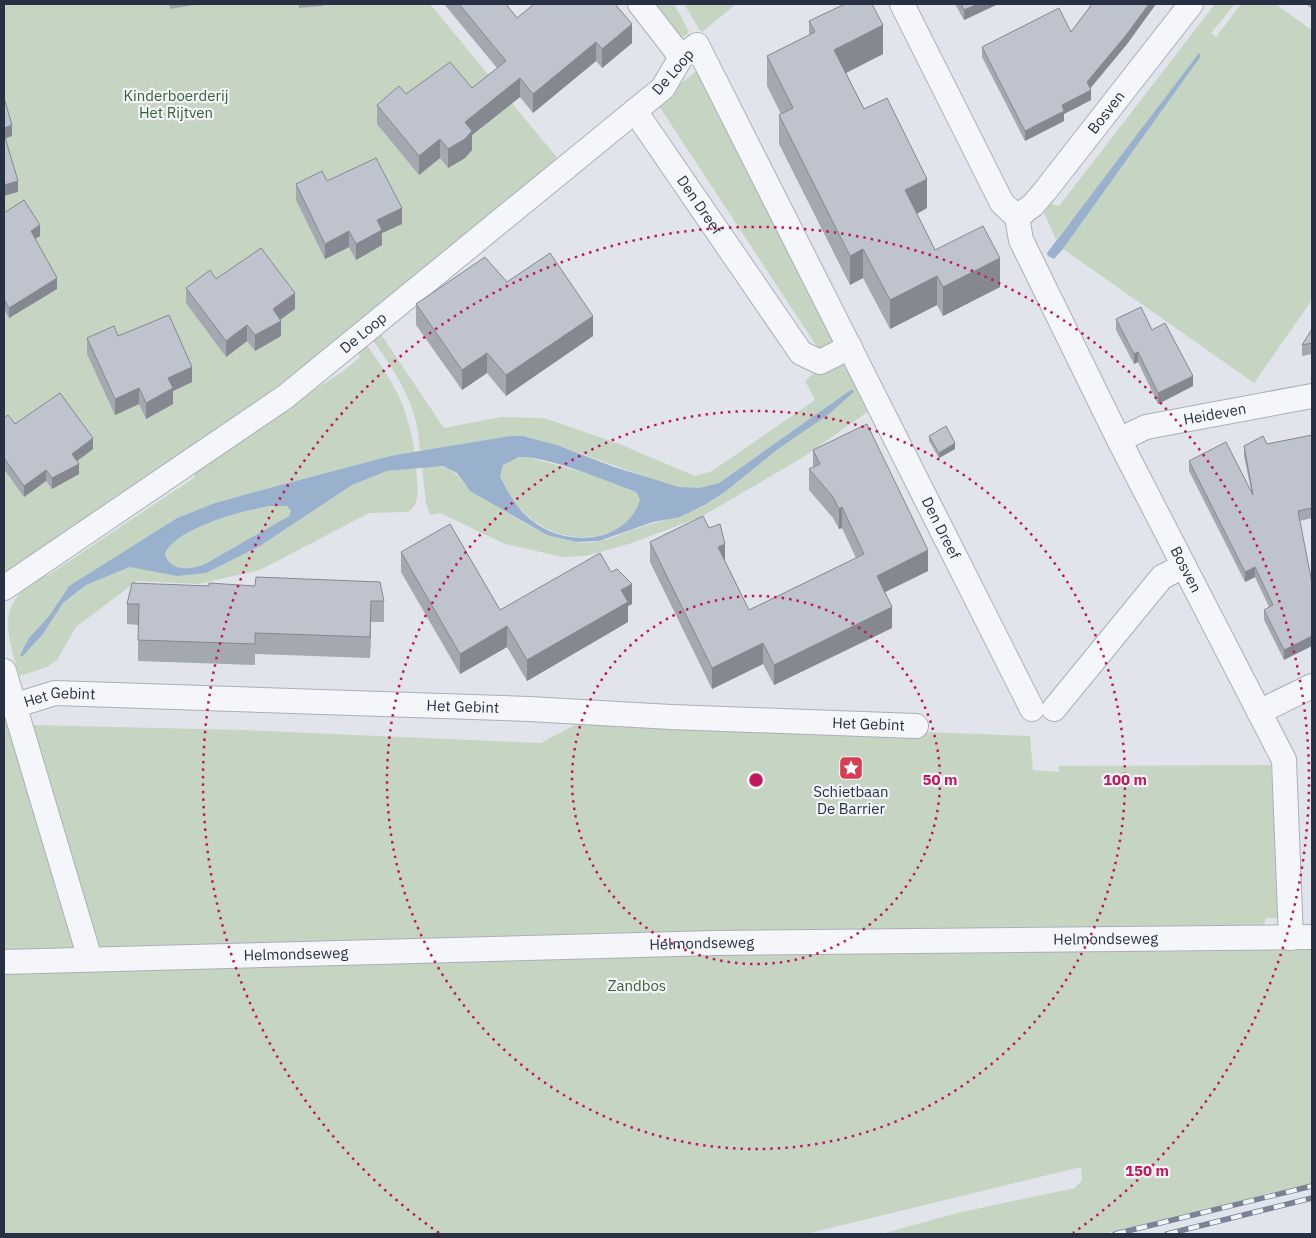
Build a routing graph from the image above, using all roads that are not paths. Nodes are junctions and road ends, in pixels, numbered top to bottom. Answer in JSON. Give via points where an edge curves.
{"nodes":[{"id":1,"x":640,"y":4,"type":"edge"},
{"id":2,"x":902,"y":4,"type":"edge"},
{"id":3,"x":1191,"y":4,"type":"edge"},
{"id":4,"x":689,"y":51,"type":"junction"},
{"id":5,"x":635,"y":111,"type":"junction"},
{"id":6,"x":1017,"y":217,"type":"junction"},
{"id":7,"x":850,"y":347,"type":"junction"},
{"id":8,"x":1312,"y":396,"type":"edge"},
{"id":9,"x":1118,"y":440,"type":"junction"},
{"id":10,"x":1184,"y":566,"type":"junction"},
{"id":11,"x":4,"y":588,"type":"edge"},
{"id":12,"x":4,"y":671,"type":"edge"},
{"id":13,"x":1312,"y":686,"type":"edge"},
{"id":14,"x":13,"y":706,"type":"junction"},
{"id":15,"x":1259,"y":712,"type":"junction"},
{"id":16,"x":916,"y":726,"type":"dead end"},
{"id":17,"x":1302,"y":937,"type":"edge"},
{"id":18,"x":90,"y":959,"type":"junction"},
{"id":19,"x":4,"y":962,"type":"edge"}],
"edges":[{"from":1,"to":4,"type":"street","name":"Den Dreef"},
{"from":2,"to":6,"type":"street","via":[[1002,203]]},
{"from":3,"to":6,"type":"street","name":"Bosven","via":[[1045,191]]},
{"from":4,"to":5,"type":"street","name":"De Loop","via":[[663,88]]},
{"from":4,"to":7,"type":"street","name":"Den Dreef"},
{"from":5,"to":7,"type":"street","name":"Den Dreef","via":[[801,353],[820,362]]},
{"from":5,"to":11,"type":"street","name":"De Loop","via":[[285,397]]},
{"from":6,"to":9,"type":"street","name":"Bosven","via":[[1021,240]]},
{"from":7,"to":10,"type":"street","name":"Den Dreef","via":[[1043,709],[1162,577]]},
{"from":8,"to":9,"type":"street","name":"Heideven","via":[[1146,428]]},
{"from":9,"to":10,"type":"street","name":"Bosven"},
{"from":10,"to":15,"type":"street","name":"Bosven"},
{"from":12,"to":14,"type":"street"},
{"from":13,"to":15,"type":"street"},
{"from":14,"to":16,"type":"street","name":"Het Gebint","via":[[55,693]]},
{"from":14,"to":18,"type":"street"},
{"from":15,"to":17,"type":"street","name":"Bosven","via":[[1284,760]]},
{"from":17,"to":18,"type":"street","name":"Helmondseweg","via":[[714,943]]},
{"from":18,"to":19,"type":"street","name":"Helmondseweg"}]}
